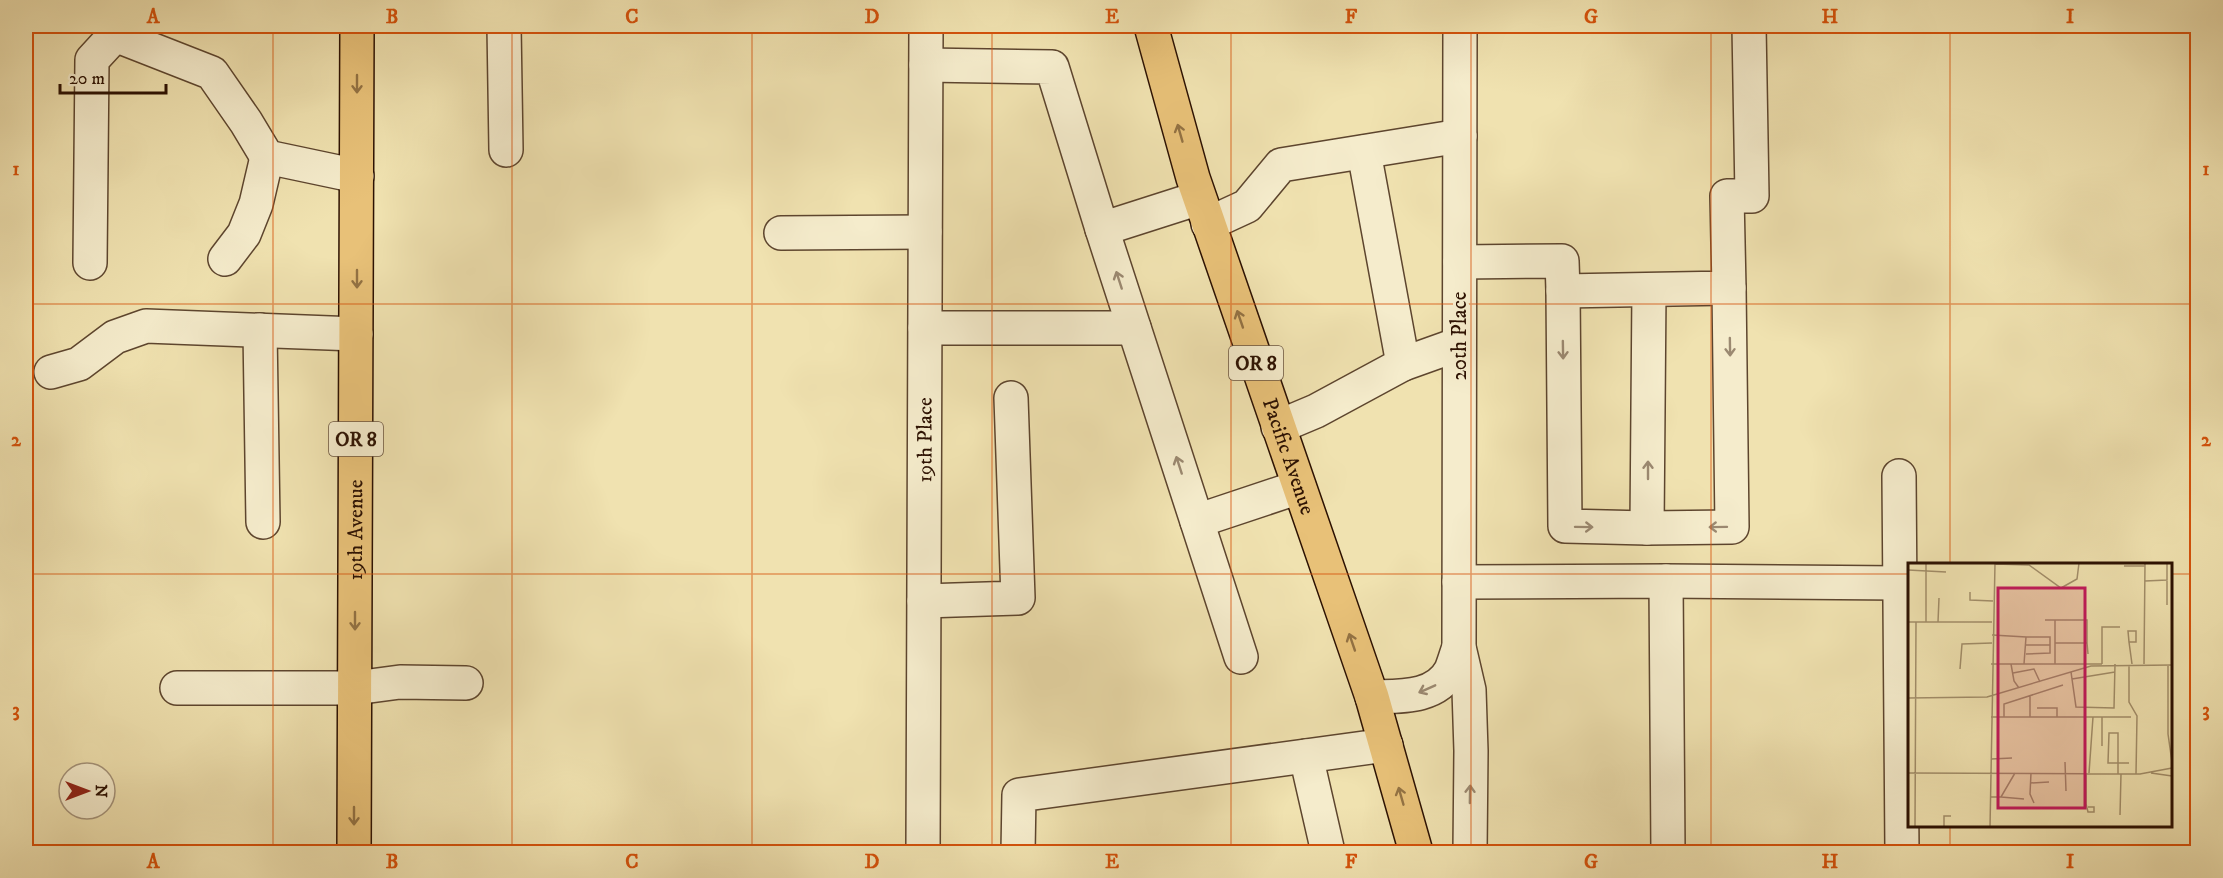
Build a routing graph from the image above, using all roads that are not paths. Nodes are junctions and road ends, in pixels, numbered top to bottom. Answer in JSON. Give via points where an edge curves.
{"nodes":[{"id":1,"x":357,"y":26,"type":"edge"},
{"id":2,"x":504,"y":26,"type":"edge"},
{"id":3,"x":926,"y":26,"type":"edge"},
{"id":4,"x":1151,"y":26,"type":"edge"},
{"id":5,"x":1460,"y":26,"type":"edge"},
{"id":6,"x":1749,"y":26,"type":"edge"},
{"id":7,"x":115,"y":30,"type":"edge"},
{"id":8,"x":926,"y":65,"type":"junction"},
{"id":9,"x":1460,"y":136,"type":"junction"},
{"id":10,"x":506,"y":150,"type":"dead end"},
{"id":11,"x":1364,"y":152,"type":"junction"},
{"id":12,"x":267,"y":157,"type":"junction"},
{"id":13,"x":357,"y":176,"type":"junction"},
{"id":14,"x":1204,"y":211,"type":"junction"},
{"id":15,"x":1102,"y":229,"type":"junction"},
{"id":16,"x":925,"y":232,"type":"junction"},
{"id":17,"x":781,"y":233,"type":"dead end"},
{"id":18,"x":225,"y":259,"type":"dead end"},
{"id":19,"x":1460,"y":262,"type":"junction"},
{"id":20,"x":90,"y":263,"type":"dead end"},
{"id":21,"x":1729,"y":288,"type":"junction"},
{"id":22,"x":1649,"y":290,"type":"junction"},
{"id":23,"x":1563,"y":291,"type":"junction"},
{"id":24,"x":925,"y":328,"type":"junction"},
{"id":25,"x":1134,"y":328,"type":"junction"},
{"id":26,"x":260,"y":330,"type":"junction"},
{"id":27,"x":356,"y":334,"type":"junction"},
{"id":28,"x":1459,"y":344,"type":"junction"},
{"id":29,"x":1403,"y":364,"type":"junction"},
{"id":30,"x":51,"y":372,"type":"dead end"},
{"id":31,"x":1011,"y":398,"type":"dead end"},
{"id":32,"x":1278,"y":427,"type":"junction"},
{"id":33,"x":1899,"y":476,"type":"dead end"},
{"id":34,"x":1299,"y":487,"type":"junction"},
{"id":35,"x":1197,"y":521,"type":"junction"},
{"id":36,"x":263,"y":522,"type":"dead end"},
{"id":37,"x":1647,"y":528,"type":"junction"},
{"id":38,"x":1666,"y":581,"type":"junction"},
{"id":39,"x":1459,"y":582,"type":"junction"},
{"id":40,"x":1900,"y":583,"type":"junction"},
{"id":41,"x":924,"y":601,"type":"junction"},
{"id":42,"x":1459,"y":647,"type":"junction"},
{"id":43,"x":1241,"y":657,"type":"dead end"},
{"id":44,"x":466,"y":683,"type":"dead end"},
{"id":45,"x":177,"y":688,"type":"dead end"},
{"id":46,"x":355,"y":688,"type":"junction"},
{"id":47,"x":1372,"y":697,"type":"junction"},
{"id":48,"x":1386,"y":745,"type":"junction"},
{"id":49,"x":1306,"y":756,"type":"junction"},
{"id":50,"x":354,"y":852,"type":"edge"},
{"id":51,"x":923,"y":852,"type":"edge"},
{"id":52,"x":1018,"y":852,"type":"edge"},
{"id":53,"x":1328,"y":852,"type":"edge"},
{"id":54,"x":1416,"y":852,"type":"edge"},
{"id":55,"x":1470,"y":852,"type":"edge"},
{"id":56,"x":1668,"y":852,"type":"edge"},
{"id":57,"x":1902,"y":852,"type":"edge"}],
"edges":[{"from":1,"to":13,"type":"main road","name":"19th Avenue","number":"OR 8","one_way":true},
{"from":2,"to":10,"type":"street"},
{"from":3,"to":8,"type":"street","name":"19th Place"},
{"from":14,"to":4,"type":"main road","name":"Pacific Avenue","number":"OR 8","one_way":true},
{"from":5,"to":9,"type":"street","name":"20th Place"},
{"from":6,"to":21,"type":"street","via":[[1752,196],[1727,196]]},
{"from":7,"to":12,"type":"street","via":[[212,73]]},
{"from":7,"to":20,"type":"street","via":[[92,60]]},
{"from":8,"to":15,"type":"street","via":[[1052,67]]},
{"from":8,"to":16,"type":"street","name":"19th Place"},
{"from":9,"to":11,"type":"street"},
{"from":9,"to":19,"type":"street","name":"20th Place"},
{"from":11,"to":14,"type":"street","via":[[1281,165],[1247,207]]},
{"from":11,"to":29,"type":"street"},
{"from":12,"to":13,"type":"street"},
{"from":12,"to":18,"type":"street","via":[[244,234]]},
{"from":13,"to":27,"type":"main road","name":"19th Avenue","number":"OR 8","one_way":true},
{"from":14,"to":15,"type":"street"},
{"from":32,"to":14,"type":"main road","name":"Pacific Avenue","number":"OR 8","one_way":true},
{"from":25,"to":15,"type":"street","one_way":true},
{"from":16,"to":17,"type":"street"},
{"from":16,"to":24,"type":"street","name":"19th Place"},
{"from":19,"to":23,"type":"street","via":[[1562,261]]},
{"from":19,"to":28,"type":"street","name":"20th Place"},
{"from":21,"to":22,"type":"street"},
{"from":21,"to":37,"type":"street","one_way":true,"via":[[1732,527]]},
{"from":22,"to":23,"type":"street"},
{"from":37,"to":22,"type":"street","one_way":true},
{"from":23,"to":37,"type":"street","one_way":true,"via":[[1565,526]]},
{"from":24,"to":25,"type":"street"},
{"from":24,"to":41,"type":"street","name":"19th Place"},
{"from":35,"to":25,"type":"street","one_way":true},
{"from":26,"to":27,"type":"street"},
{"from":26,"to":30,"type":"street","via":[[146,326],[115,337],[79,364]]},
{"from":26,"to":36,"type":"street"},
{"from":27,"to":46,"type":"main road","name":"19th Avenue","number":"OR 8","one_way":true},
{"from":28,"to":29,"type":"street"},
{"from":28,"to":39,"type":"street","name":"20th Place"},
{"from":29,"to":32,"type":"street"},
{"from":31,"to":41,"type":"street","via":[[1018,598]]},
{"from":32,"to":34,"type":"main road","name":"Pacific Avenue","number":"OR 8"},
{"from":33,"to":40,"type":"street"},
{"from":34,"to":35,"type":"street"},
{"from":47,"to":34,"type":"main road","name":"Pacific Avenue","number":"OR 8","one_way":true},
{"from":35,"to":43,"type":"street"},
{"from":38,"to":39,"type":"street"},
{"from":38,"to":40,"type":"street"},
{"from":38,"to":56,"type":"street"},
{"from":39,"to":42,"type":"street","name":"20th Place"},
{"from":40,"to":57,"type":"street"},
{"from":41,"to":51,"type":"street","name":"19th Place"},
{"from":42,"to":47,"type":"street","name":"20th Place","one_way":true,"via":[[1450,671],[1442,682],[1427,691],[1409,696]]},
{"from":55,"to":42,"type":"street","name":"20th Place","one_way":true,"via":[[1469,690]]},
{"from":44,"to":46,"type":"street","via":[[400,682]]},
{"from":45,"to":46,"type":"street"},
{"from":46,"to":50,"type":"main road","name":"19th Avenue","number":"OR 8","one_way":true},
{"from":47,"to":48,"type":"main road","name":"Pacific Avenue","number":"OR 8"},
{"from":48,"to":49,"type":"street"},
{"from":54,"to":48,"type":"main road","name":"Pacific Avenue","number":"OR 8","one_way":true},
{"from":49,"to":52,"type":"street","via":[[1019,795]]},
{"from":49,"to":53,"type":"street"}]}
